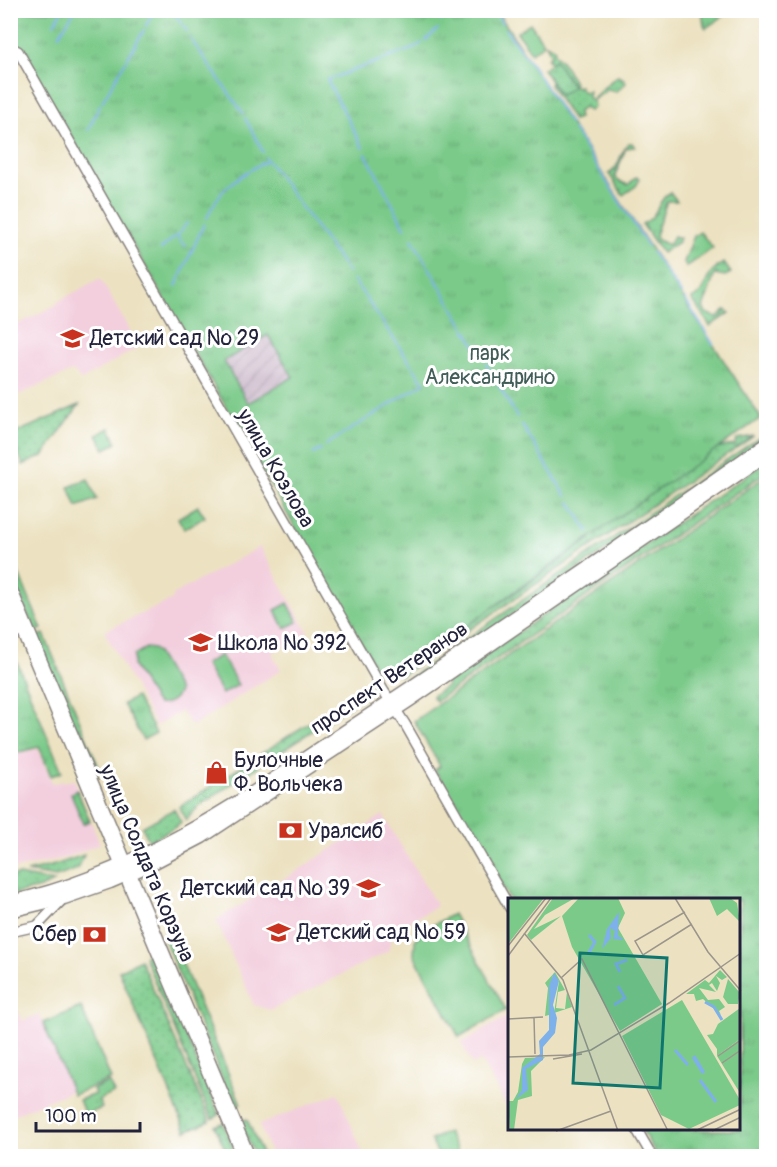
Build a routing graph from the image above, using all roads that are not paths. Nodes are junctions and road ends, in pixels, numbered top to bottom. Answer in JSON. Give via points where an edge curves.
{"nodes":[{"id":1,"x":10,"y":47,"type":"edge"},
{"id":2,"x":766,"y":444,"type":"edge"},
{"id":3,"x":766,"y":455,"type":"edge"},
{"id":4,"x":10,"y":584,"type":"edge"},
{"id":5,"x":10,"y":603,"type":"edge"},
{"id":6,"x":393,"y":706,"type":"junction"},
{"id":7,"x":126,"y":869,"type":"junction"},
{"id":8,"x":64,"y":898,"type":"junction"},
{"id":9,"x":10,"y":902,"type":"edge"},
{"id":10,"x":508,"y":905,"type":"edge"},
{"id":11,"x":10,"y":911,"type":"edge"},
{"id":12,"x":10,"y":932,"type":"edge"},
{"id":13,"x":638,"y":1131,"type":"edge"},
{"id":14,"x":242,"y":1156,"type":"edge"},
{"id":15,"x":250,"y":1156,"type":"edge"},
{"id":16,"x":652,"y":1156,"type":"edge"}],
"edges":[{"from":1,"to":6,"type":"street","name":"улица Козлова","via":[[18,51]]},
{"from":2,"to":6,"type":"main road","name":"проспект Ветеранов"},
{"from":3,"to":6,"type":"main road","name":"проспект Ветеранов"},
{"from":4,"to":7,"type":"street","name":"улица Солдата Корзуна"},
{"from":5,"to":7,"type":"street","name":"улица Солдата Корзуна"},
{"from":6,"to":7,"type":"main road","name":"проспект Ветеранов"},
{"from":6,"to":10,"type":"street","name":"улица Козлова"},
{"from":7,"to":8,"type":"main road","name":"проспект Ветеранов"},
{"from":7,"to":9,"type":"main road","name":"проспект Ветеранов"},
{"from":7,"to":14,"type":"street","name":"улица Солдата Корзуна"},
{"from":7,"to":15,"type":"street","name":"улица Солдата Корзуна"},
{"from":8,"to":11,"type":"main road","name":"проспект Ветеранов"},
{"from":8,"to":12,"type":"street","via":[[37,926]]},
{"from":13,"to":16,"type":"street"}]}
